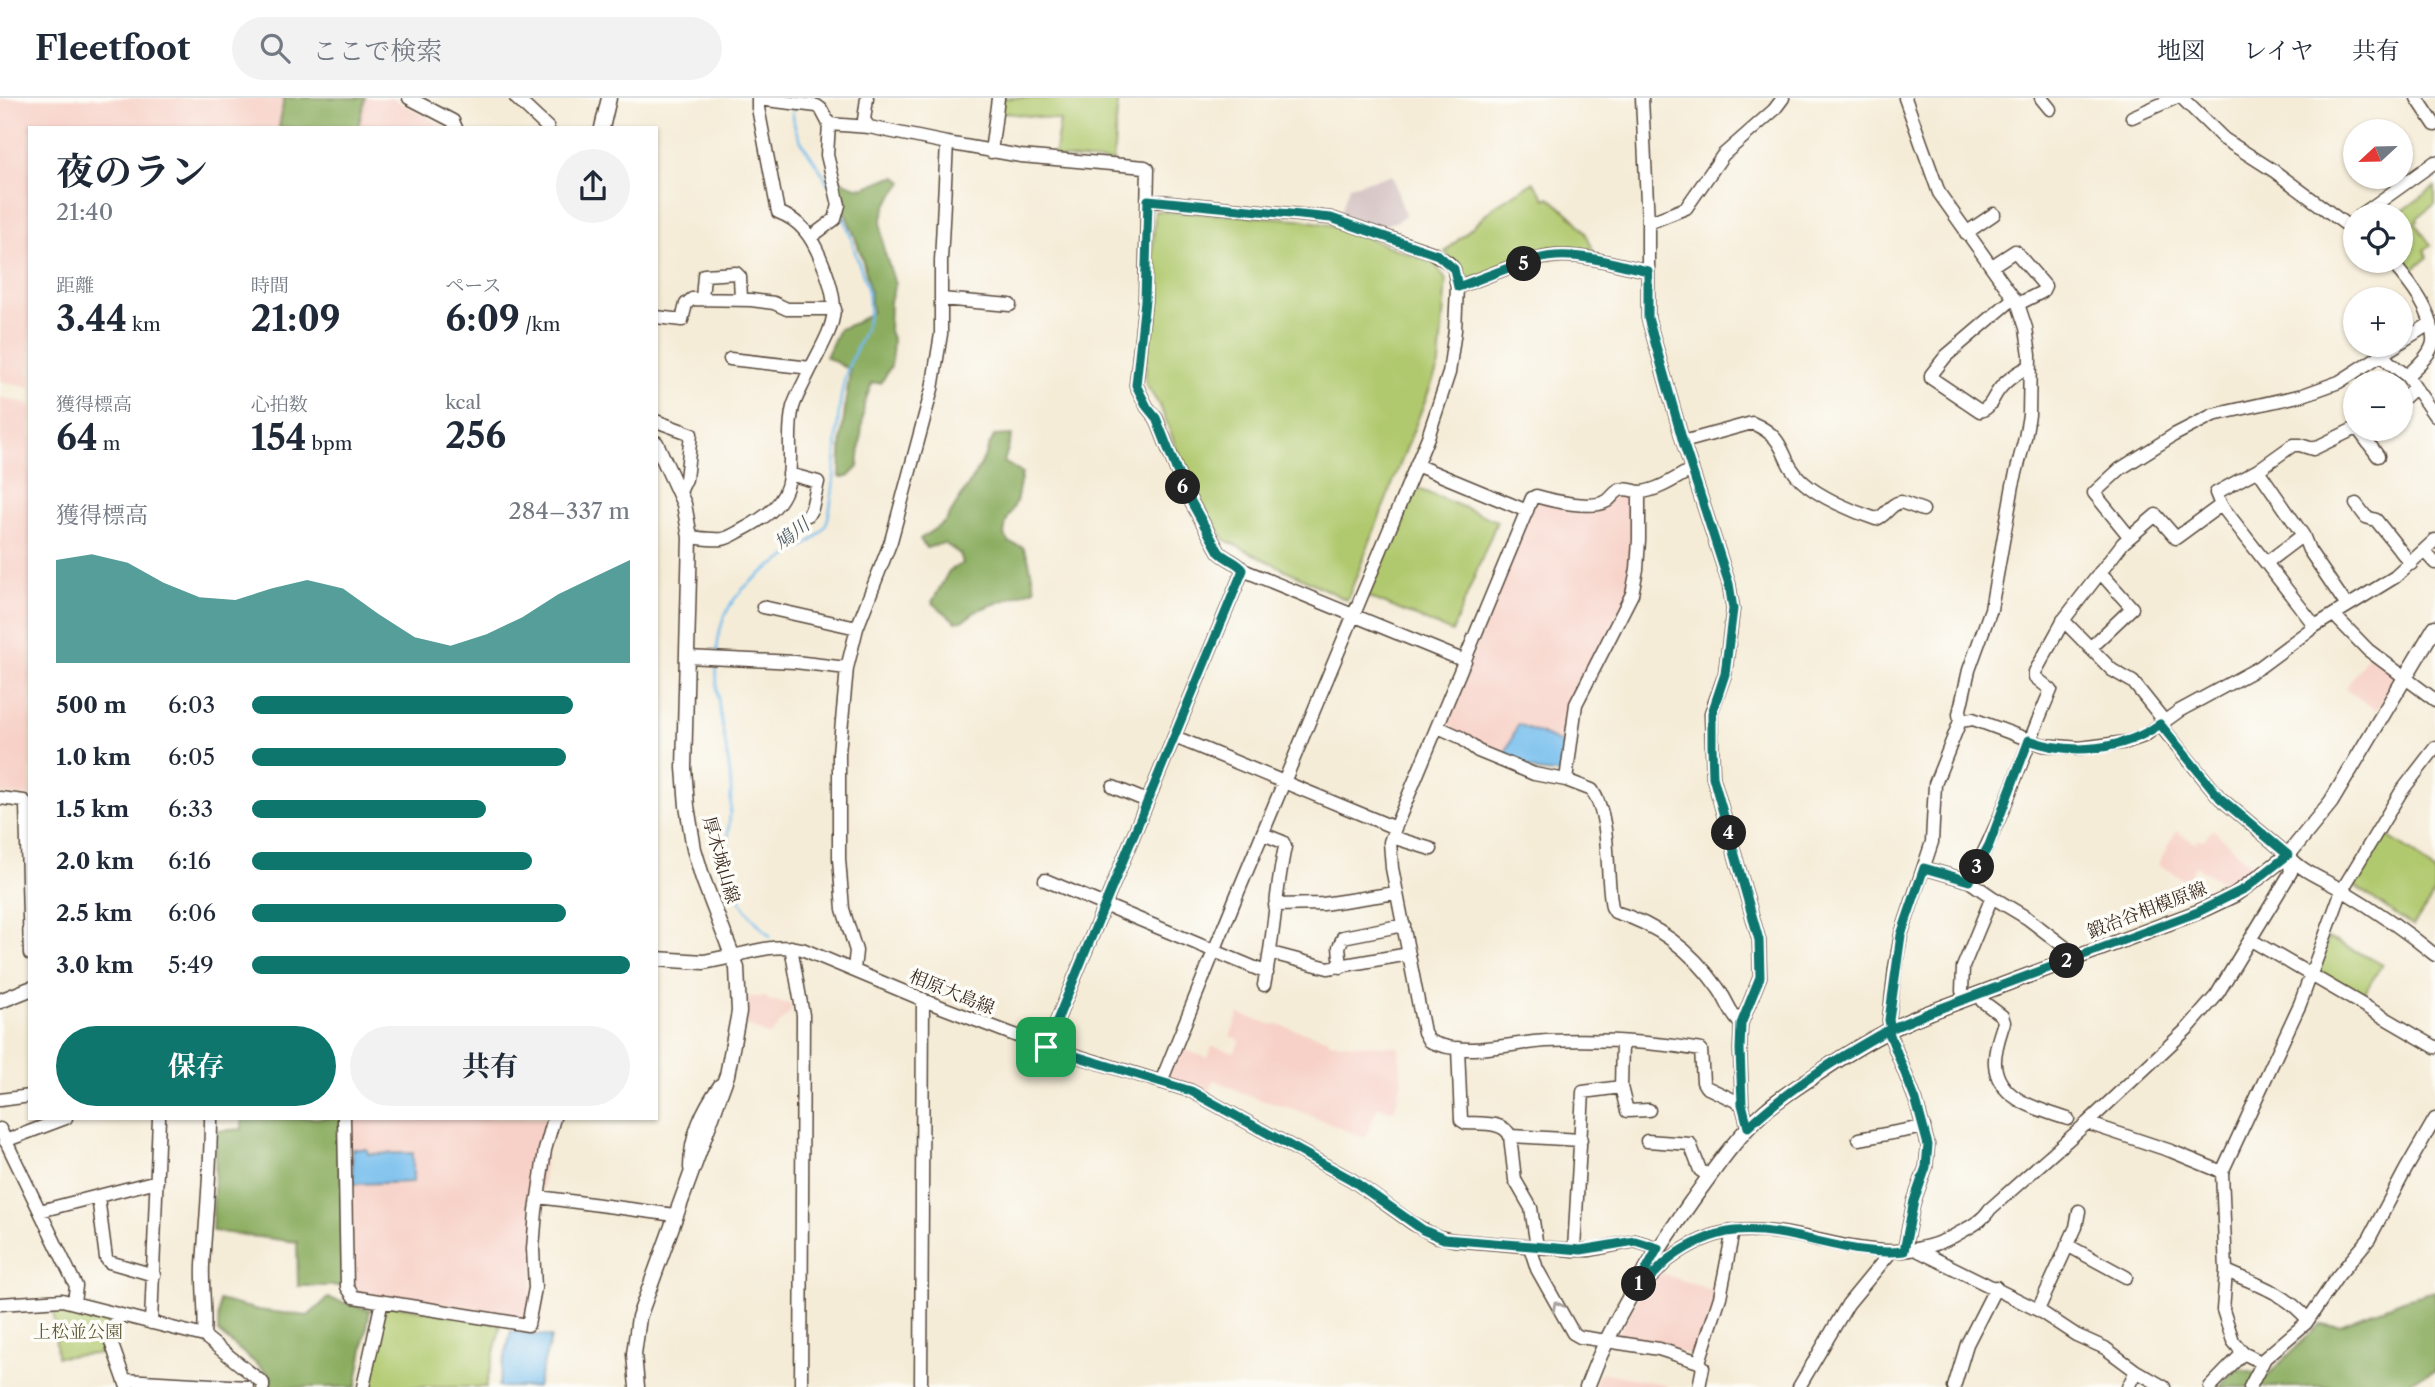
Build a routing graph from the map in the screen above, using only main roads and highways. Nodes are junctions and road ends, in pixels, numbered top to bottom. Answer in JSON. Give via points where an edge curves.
{"nodes":[{"id":1,"x":608,"y":98,"type":"edge"},
{"id":2,"x":602,"y":126,"type":"edge"},
{"id":3,"x":658,"y":447,"type":"edge"},
{"id":4,"x":2435,"y":626,"type":"edge"},
{"id":5,"x":733,"y":956,"type":"junction"},
{"id":6,"x":658,"y":959,"type":"edge"},
{"id":7,"x":28,"y":990,"type":"edge"},
{"id":8,"x":0,"y":1001,"type":"edge"},
{"id":9,"x":637,"y":1387,"type":"edge"},
{"id":10,"x":1587,"y":1387,"type":"edge"}],
"edges":[{"from":1,"to":2,"type":"main road"},
{"from":3,"to":5,"type":"main road","name":"厚木城山線","via":[[687,514],[690,537],[684,768],[690,829],[703,879]]},
{"from":4,"to":10,"type":"main road","name":"鍛冶谷相模原線","via":[[2331,802],[2288,855],[2246,888],[2219,903],[1889,1030],[1787,1093],[1748,1127],[1658,1248],[1606,1340]]},
{"from":5,"to":6,"type":"main road","via":[[704,962]]},
{"from":5,"to":9,"type":"main road","name":"厚木城山線","via":[[739,1012],[727,1075],[645,1299],[636,1331]]},
{"from":7,"to":8,"type":"main road"}]}
